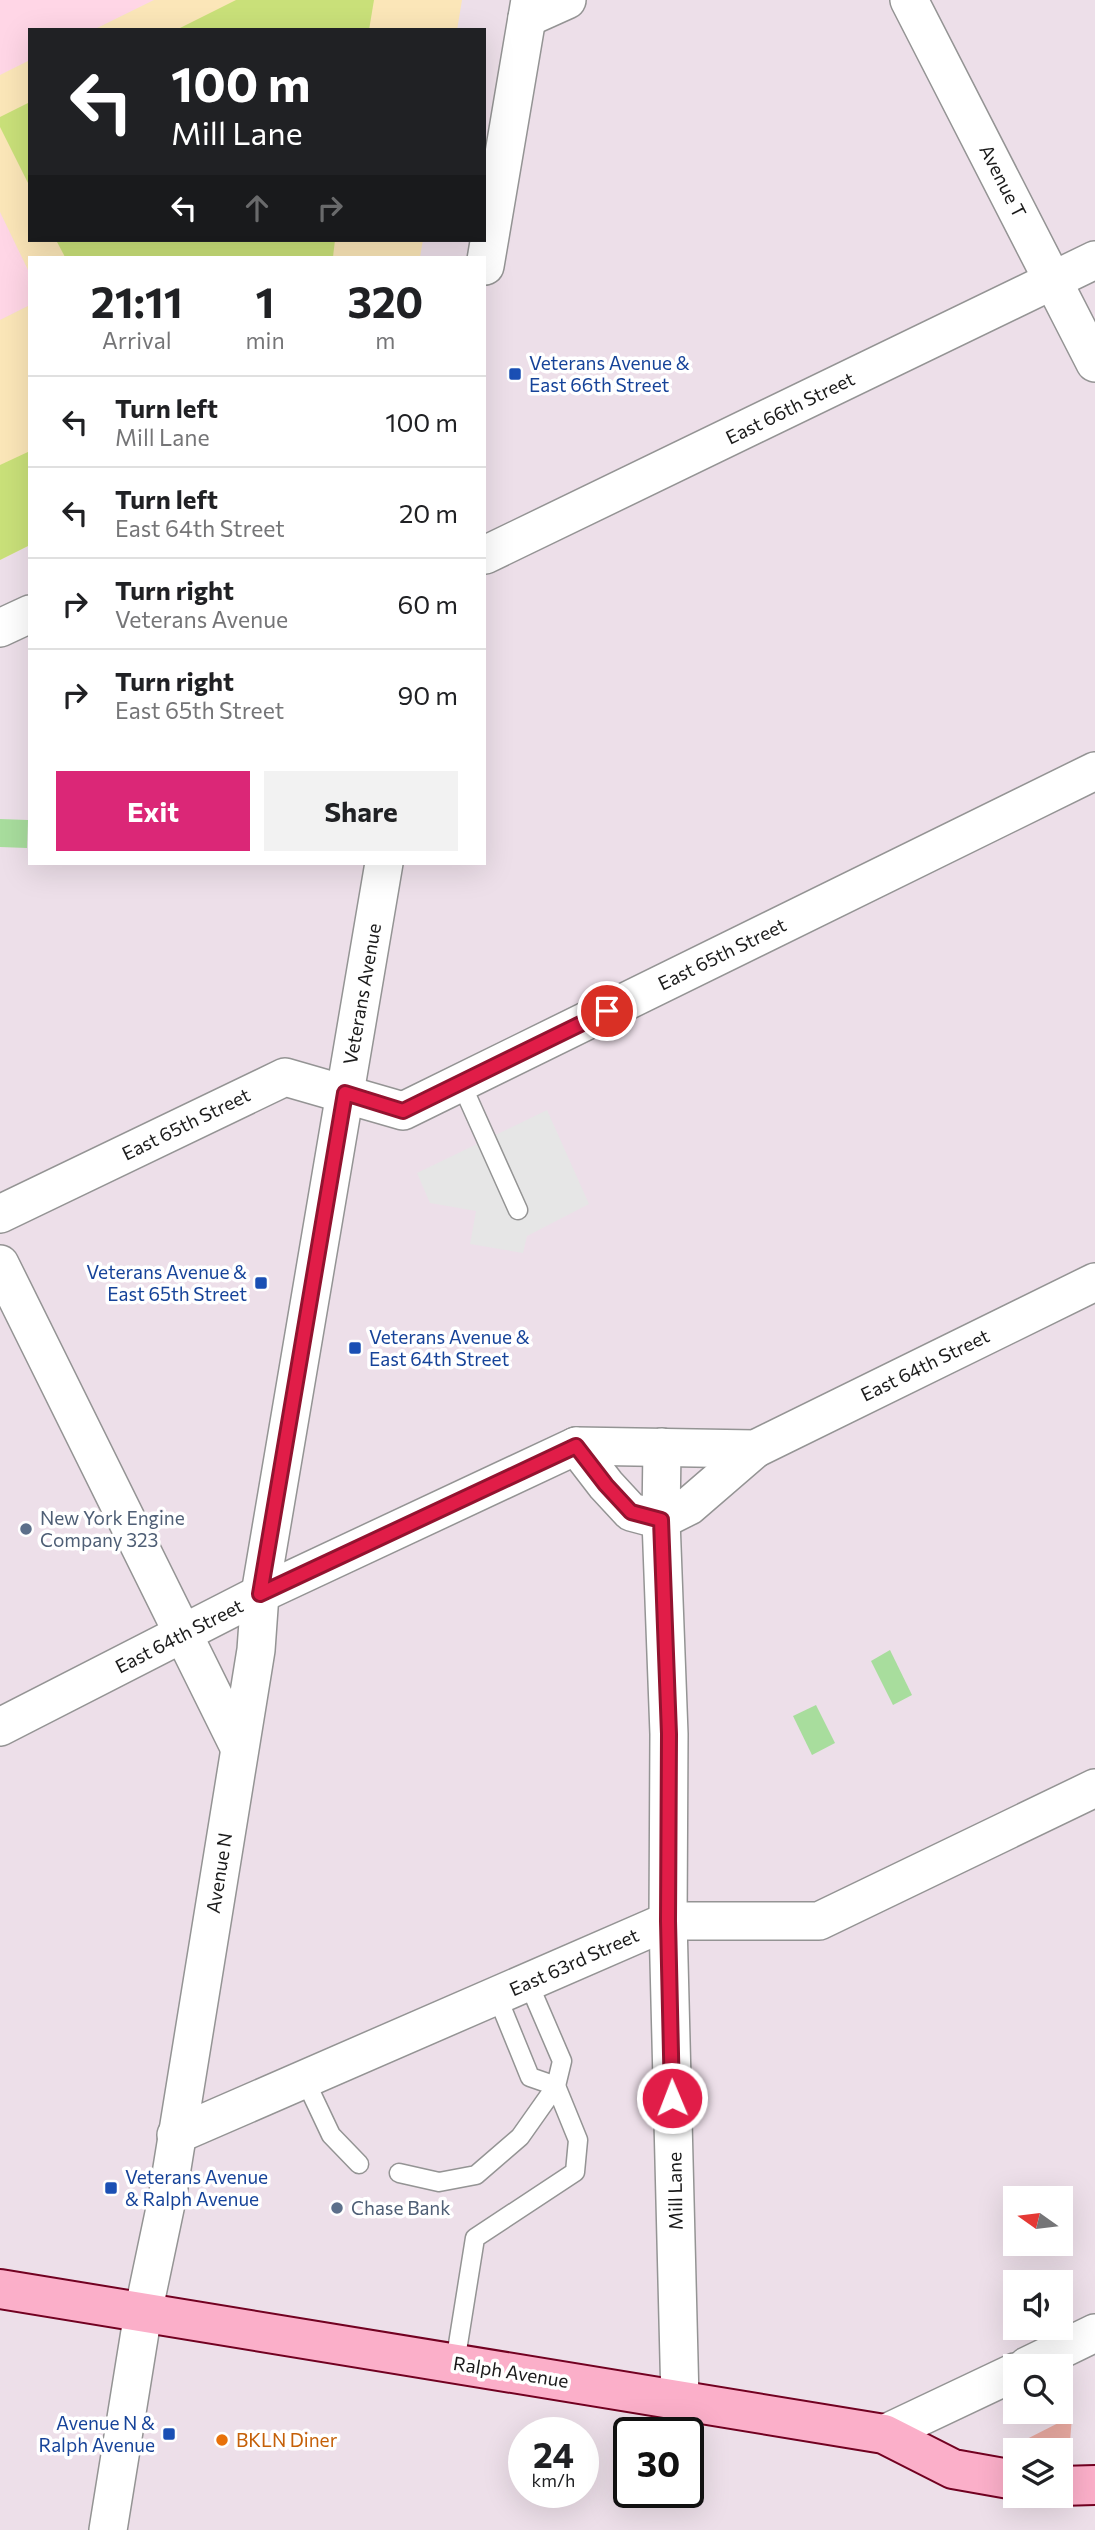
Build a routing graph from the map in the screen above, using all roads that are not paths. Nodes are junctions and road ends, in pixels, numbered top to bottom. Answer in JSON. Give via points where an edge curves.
{"nodes":[{"id":1,"x":567,"y":0,"type":"edge"},
{"id":2,"x":909,"y":0,"type":"edge"},
{"id":3,"x":528,"y":9,"type":"edge"},
{"id":4,"x":486,"y":260,"type":"edge"},
{"id":5,"x":1095,"y":260,"type":"edge"},
{"id":6,"x":1055,"y":280,"type":"junction"},
{"id":7,"x":1095,"y":363,"type":"edge"},
{"id":8,"x":486,"y":555,"type":"edge"},
{"id":9,"x":28,"y":615,"type":"edge"},
{"id":10,"x":0,"y":628,"type":"edge"},
{"id":11,"x":1095,"y":771,"type":"edge"},
{"id":12,"x":384,"y":865,"type":"edge"},
{"id":13,"x":461,"y":1083,"type":"junction"},
{"id":14,"x":345,"y":1093,"type":"junction"},
{"id":15,"x":518,"y":1210,"type":"dead end"},
{"id":16,"x":0,"y":1214,"type":"edge"},
{"id":17,"x":0,"y":1264,"type":"edge"},
{"id":18,"x":1095,"y":1282,"type":"edge"},
{"id":19,"x":576,"y":1446,"type":"junction"},
{"id":20,"x":662,"y":1447,"type":"junction"},
{"id":21,"x":755,"y":1449,"type":"junction"},
{"id":22,"x":661,"y":1520,"type":"junction"},
{"id":23,"x":260,"y":1594,"type":"junction"},
{"id":24,"x":183,"y":1634,"type":"junction"},
{"id":25,"x":0,"y":1727,"type":"edge"},
{"id":26,"x":239,"y":1747,"type":"junction"},
{"id":27,"x":1095,"y":1788,"type":"edge"},
{"id":28,"x":668,"y":1921,"type":"junction"},
{"id":29,"x":512,"y":1989,"type":"junction"},
{"id":30,"x":305,"y":2080,"type":"junction"},
{"id":31,"x":556,"y":2086,"type":"junction"},
{"id":32,"x":176,"y":2135,"type":"junction"},
{"id":33,"x":359,"y":2164,"type":"dead end"},
{"id":34,"x":399,"y":2173,"type":"dead end"},
{"id":35,"x":0,"y":2289,"type":"edge"},
{"id":36,"x":144,"y":2313,"type":"junction"},
{"id":37,"x":1095,"y":2333,"type":"edge"},
{"id":38,"x":1052,"y":2354,"type":"edge"},
{"id":39,"x":455,"y":2363,"type":"junction"},
{"id":40,"x":1003,"y":2378,"type":"edge"},
{"id":41,"x":680,"y":2400,"type":"junction"},
{"id":42,"x":884,"y":2434,"type":"junction"},
{"id":43,"x":1003,"y":2478,"type":"edge"},
{"id":44,"x":1095,"y":2485,"type":"edge"},
{"id":45,"x":1073,"y":2486,"type":"edge"},
{"id":46,"x":108,"y":2530,"type":"edge"}],
"edges":[{"from":1,"to":3,"type":"street"},
{"from":2,"to":6,"type":"street","name":"Avenue T"},
{"from":3,"to":4,"type":"street"},
{"from":5,"to":6,"type":"street","name":"East 66th Street"},
{"from":6,"to":7,"type":"street","name":"Avenue T"},
{"from":6,"to":8,"type":"street","name":"East 66th Street"},
{"from":9,"to":10,"type":"street"},
{"from":11,"to":13,"type":"street","name":"East 65th Street"},
{"from":12,"to":14,"type":"street","name":"Veterans Avenue"},
{"from":13,"to":14,"type":"street","name":"East 65th Street","via":[[403,1111]]},
{"from":13,"to":15,"type":"lane"},
{"from":14,"to":16,"type":"street","name":"East 65th Street","via":[[285,1077]]},
{"from":14,"to":23,"type":"street","name":"Veterans Avenue"},
{"from":17,"to":24,"type":"street"},
{"from":18,"to":21,"type":"street","name":"East 64th Street"},
{"from":19,"to":20,"type":"street","name":"East 64th Street"},
{"from":19,"to":22,"type":"street","via":[[631,1512]]},
{"from":19,"to":23,"type":"street","name":"East 64th Street"},
{"from":20,"to":21,"type":"street","name":"East 64th Street"},
{"from":20,"to":22,"type":"street","name":"Mill Lane"},
{"from":21,"to":22,"type":"street","name":"East 64th Street","via":[[689,1506]]},
{"from":22,"to":28,"type":"street","name":"Mill Lane","via":[[669,1734]]},
{"from":23,"to":24,"type":"street","name":"East 64th Street"},
{"from":23,"to":26,"type":"street","name":"Veterans Avenue","via":[[256,1650]]},
{"from":24,"to":25,"type":"street","name":"East 64th Street"},
{"from":24,"to":26,"type":"street"},
{"from":26,"to":32,"type":"street","name":"Avenue N"},
{"from":27,"to":28,"type":"street","name":"East 63rd Street","via":[[819,1921]]},
{"from":28,"to":29,"type":"street","name":"East 63rd Street"},
{"from":28,"to":41,"type":"street","name":"Mill Lane"},
{"from":29,"to":30,"type":"street","name":"East 63rd Street"},
{"from":29,"to":31,"type":"lane","via":[[562,2062]]},
{"from":29,"to":31,"type":"lane","via":[[530,2077]]},
{"from":30,"to":32,"type":"street","name":"East 63rd Street"},
{"from":30,"to":33,"type":"lane","via":[[331,2135]]},
{"from":31,"to":34,"type":"lane","via":[[520,2137],[476,2175],[439,2182]]},
{"from":31,"to":39,"type":"lane","via":[[578,2140],[575,2172],[475,2238]]},
{"from":32,"to":36,"type":"street","name":"Avenue N"},
{"from":35,"to":36,"type":"main road","name":"Ralph Avenue"},
{"from":36,"to":39,"type":"main road","name":"Ralph Avenue"},
{"from":36,"to":46,"type":"street","name":"Avenue N"},
{"from":37,"to":38,"type":"street"},
{"from":39,"to":41,"type":"main road","name":"Ralph Avenue"},
{"from":40,"to":42,"type":"street"},
{"from":41,"to":42,"type":"main road","name":"Ralph Avenue"},
{"from":42,"to":43,"type":"main road","name":"Ralph Avenue","via":[[953,2469]]},
{"from":44,"to":45,"type":"main road"}]}
